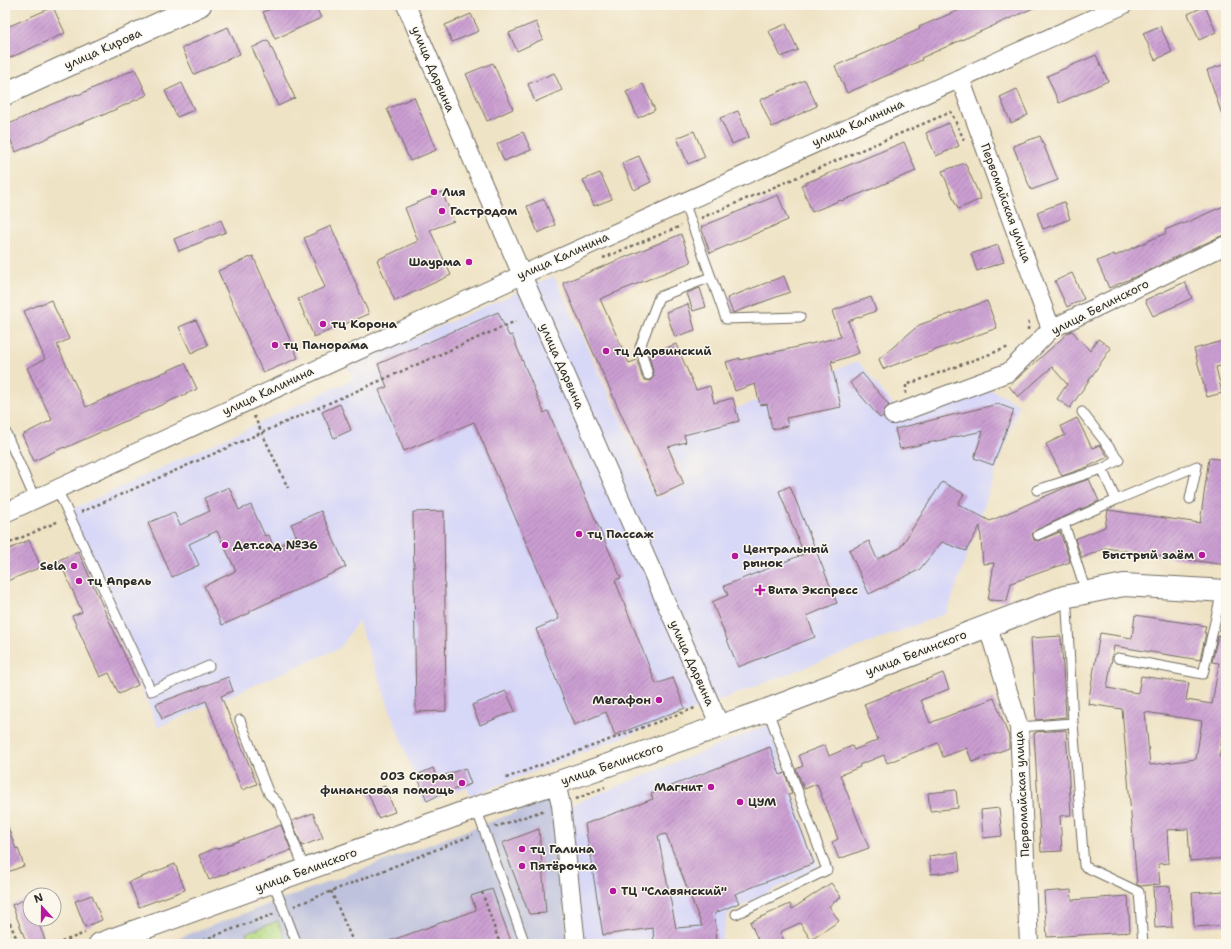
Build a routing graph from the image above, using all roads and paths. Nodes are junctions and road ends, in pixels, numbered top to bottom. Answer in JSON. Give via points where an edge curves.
{"nodes":[{"id":1,"x":200,"y":5,"type":"edge"},
{"id":2,"x":406,"y":5,"type":"edge"},
{"id":3,"x":1123,"y":5,"type":"edge"},
{"id":4,"x":960,"y":78,"type":"junction"},
{"id":5,"x":5,"y":94,"type":"edge"},
{"id":6,"x":966,"y":147,"type":"dead end"},
{"id":7,"x":684,"y":202,"type":"junction"},
{"id":8,"x":691,"y":222,"type":"junction"},
{"id":9,"x":1226,"y":245,"type":"edge"},
{"id":10,"x":597,"y":261,"type":"dead end"},
{"id":11,"x":522,"y":275,"type":"junction"},
{"id":12,"x":711,"y":277,"type":"junction"},
{"id":13,"x":1029,"y":316,"type":"dead end"},
{"id":14,"x":800,"y":317,"type":"dead end"},
{"id":15,"x":516,"y":321,"type":"dead end"},
{"id":16,"x":1051,"y":329,"type":"junction"},
{"id":17,"x":1027,"y":334,"type":"dead end"},
{"id":18,"x":1011,"y":347,"type":"dead end"},
{"id":19,"x":648,"y":375,"type":"dead end"},
{"id":20,"x":247,"y":401,"type":"junction"},
{"id":21,"x":1082,"y":412,"type":"dead end"},
{"id":22,"x":899,"y":413,"type":"joint"},
{"id":23,"x":5,"y":431,"type":"edge"},
{"id":24,"x":261,"y":433,"type":"junction"},
{"id":25,"x":1102,"y":469,"type":"junction"},
{"id":26,"x":288,"y":488,"type":"dead end"},
{"id":27,"x":57,"y":489,"type":"junction"},
{"id":28,"x":1037,"y":490,"type":"dead end"},
{"id":29,"x":35,"y":499,"type":"junction"},
{"id":30,"x":1190,"y":499,"type":"dead end"},
{"id":31,"x":1116,"y":500,"type":"junction"},
{"id":32,"x":5,"y":513,"type":"edge"},
{"id":33,"x":69,"y":517,"type":"junction"},
{"id":34,"x":1064,"y":523,"type":"junction"},
{"id":35,"x":1038,"y":535,"type":"dead end"},
{"id":36,"x":5,"y":545,"type":"edge"},
{"id":37,"x":1224,"y":591,"type":"edge"},
{"id":38,"x":1086,"y":592,"type":"junction"},
{"id":39,"x":1064,"y":597,"type":"junction"},
{"id":40,"x":991,"y":624,"type":"junction"},
{"id":41,"x":1118,"y":658,"type":"dead end"},
{"id":42,"x":209,"y":666,"type":"dead end"},
{"id":43,"x":767,"y":710,"type":"junction"},
{"id":44,"x":240,"y":720,"type":"dead end"},
{"id":45,"x":1074,"y":724,"type":"junction"},
{"id":46,"x":720,"y":726,"type":"junction"},
{"id":47,"x":1019,"y":727,"type":"junction"},
{"id":48,"x":556,"y":783,"type":"junction"},
{"id":49,"x":476,"y":808,"type":"junction"},
{"id":50,"x":305,"y":870,"type":"junction"},
{"id":51,"x":273,"y":882,"type":"junction"},
{"id":52,"x":332,"y":891,"type":"dead end"},
{"id":53,"x":482,"y":892,"type":"dead end"},
{"id":54,"x":5,"y":912,"type":"edge"},
{"id":55,"x":736,"y":914,"type":"dead end"},
{"id":56,"x":19,"y":944,"type":"edge"},
{"id":57,"x":100,"y":944,"type":"edge"},
{"id":58,"x":297,"y":944,"type":"edge"},
{"id":59,"x":354,"y":944,"type":"edge"},
{"id":60,"x":500,"y":944,"type":"edge"},
{"id":61,"x":525,"y":944,"type":"edge"},
{"id":62,"x":576,"y":944,"type":"edge"},
{"id":63,"x":1028,"y":944,"type":"edge"},
{"id":64,"x":1143,"y":944,"type":"edge"}],
"edges":[{"from":1,"to":5,"type":"street","name":"улица Кирова"},
{"from":2,"to":11,"type":"street","name":"улица Дарвина"},
{"from":3,"to":4,"type":"street","name":"улица Калинина"},
{"from":4,"to":7,"type":"street","name":"улица Калинина"},
{"from":4,"to":16,"type":"street","name":"Первомайская улица"},
{"from":6,"to":8,"type":"path","via":[[952,112]]},
{"from":7,"to":8,"type":"lane"},
{"from":7,"to":11,"type":"street","name":"улица Калинина"},
{"from":8,"to":10,"type":"path"},
{"from":8,"to":12,"type":"lane"},
{"from":9,"to":16,"type":"street","name":"улица Белинского"},
{"from":11,"to":20,"type":"street","name":"улица Калинина"},
{"from":11,"to":46,"type":"street","name":"улица Дарвина"},
{"from":12,"to":14,"type":"lane","via":[[726,318]]},
{"from":12,"to":19,"type":"lane","via":[[659,297],[640,347]]},
{"from":13,"to":17,"type":"path"},
{"from":15,"to":24,"type":"path"},
{"from":16,"to":22,"type":"street","name":"улица Белинского","via":[[1009,372]]},
{"from":18,"to":22,"type":"path","via":[[906,385]]},
{"from":20,"to":24,"type":"path"},
{"from":20,"to":27,"type":"street","name":"улица Калинина"},
{"from":21,"to":25,"type":"lane","via":[[1119,460]]},
{"from":23,"to":29,"type":"lane"},
{"from":24,"to":26,"type":"path"},
{"from":24,"to":33,"type":"path"},
{"from":25,"to":28,"type":"lane"},
{"from":25,"to":31,"type":"lane"},
{"from":27,"to":29,"type":"street","name":"улица Калинина"},
{"from":27,"to":33,"type":"lane"},
{"from":29,"to":32,"type":"street","name":"улица Калинина"},
{"from":30,"to":31,"type":"lane","via":[[1197,466]]},
{"from":31,"to":34,"type":"lane"},
{"from":33,"to":36,"type":"path"},
{"from":33,"to":42,"type":"lane","via":[[151,691]]},
{"from":34,"to":35,"type":"lane"},
{"from":34,"to":38,"type":"lane"},
{"from":37,"to":38,"type":"street","name":"улица Белинского","via":[[1124,585]]},
{"from":37,"to":41,"type":"lane","via":[[1203,674]]},
{"from":38,"to":39,"type":"street","name":"улица Белинского"},
{"from":39,"to":40,"type":"street","name":"улица Белинского"},
{"from":39,"to":45,"type":"lane","via":[[1067,608]]},
{"from":40,"to":43,"type":"street","name":"улица Белинского"},
{"from":40,"to":47,"type":"street","name":"Первомайская улица","via":[[991,637]]},
{"from":43,"to":46,"type":"street","name":"улица Белинского"},
{"from":43,"to":55,"type":"lane","via":[[827,870]]},
{"from":44,"to":50,"type":"lane","via":[[269,794],[279,804]]},
{"from":45,"to":47,"type":"lane"},
{"from":45,"to":64,"type":"lane","via":[[1084,866],[1139,892]]},
{"from":46,"to":48,"type":"street","name":"улица Белинского"},
{"from":47,"to":63,"type":"street","name":"Первомайская улица"},
{"from":48,"to":49,"type":"street","name":"улица Белинского"},
{"from":48,"to":62,"type":"street","via":[[561,805]]},
{"from":49,"to":50,"type":"street","name":"улица Белинского"},
{"from":49,"to":61,"type":"lane"},
{"from":50,"to":51,"type":"street","name":"улица Белинского"},
{"from":51,"to":57,"type":"street","name":"улица Белинского"},
{"from":51,"to":58,"type":"lane"},
{"from":52,"to":59,"type":"path"},
{"from":53,"to":60,"type":"path"},
{"from":54,"to":56,"type":"path"}]}
